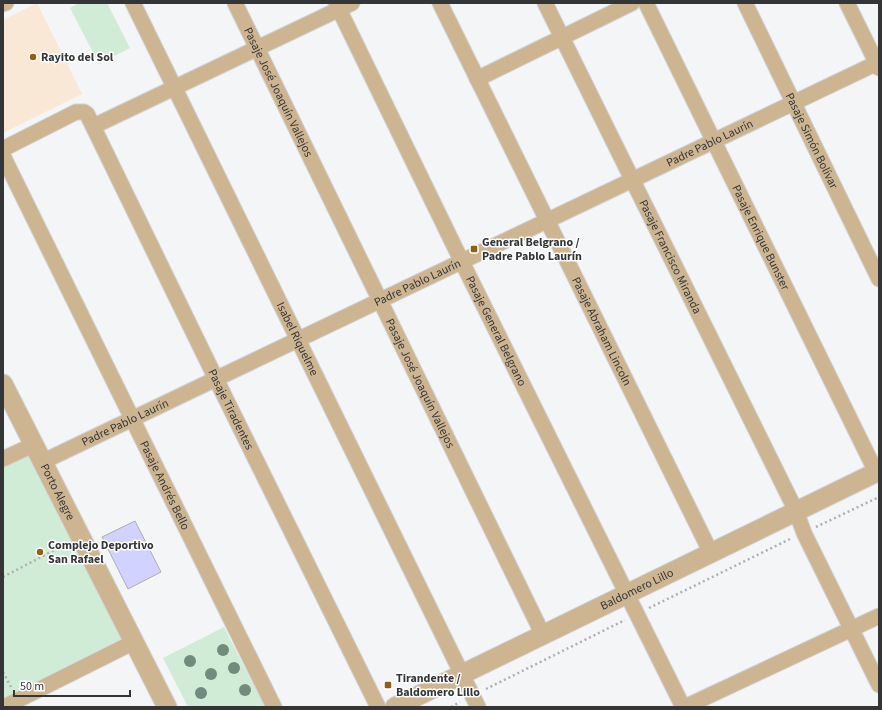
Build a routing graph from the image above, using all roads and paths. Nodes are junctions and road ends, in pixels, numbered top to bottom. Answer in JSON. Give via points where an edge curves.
{"nodes":[{"id":1,"x":132,"y":3,"type":"edge"},
{"id":2,"x":235,"y":3,"type":"edge"},
{"id":3,"x":352,"y":3,"type":"edge"},
{"id":4,"x":440,"y":3,"type":"edge"},
{"id":5,"x":545,"y":3,"type":"edge"},
{"id":6,"x":632,"y":3,"type":"edge"},
{"id":7,"x":646,"y":3,"type":"edge"},
{"id":8,"x":744,"y":3,"type":"edge"},
{"id":9,"x":847,"y":3,"type":"edge"},
{"id":10,"x":337,"y":6,"type":"edge"},
{"id":11,"x":562,"y":37,"type":"junction"},
{"id":12,"x":257,"y":48,"type":"junction"},
{"id":13,"x":878,"y":64,"type":"edge"},
{"id":14,"x":477,"y":79,"type":"junction"},
{"id":15,"x":174,"y":88,"type":"junction"},
{"id":16,"x":793,"y":103,"type":"junction"},
{"id":17,"x":94,"y":126,"type":"junction"},
{"id":18,"x":714,"y":141,"type":"junction"},
{"id":19,"x":3,"y":149,"type":"edge"},
{"id":20,"x":3,"y":156,"type":"edge"},
{"id":21,"x":633,"y":180,"type":"junction"},
{"id":22,"x":547,"y":221,"type":"junction"},
{"id":23,"x":462,"y":262,"type":"junction"},
{"id":24,"x":879,"y":279,"type":"edge"},
{"id":25,"x":380,"y":301,"type":"junction"},
{"id":26,"x":298,"y":340,"type":"junction"},
{"id":27,"x":216,"y":379,"type":"junction"},
{"id":28,"x":3,"y":384,"type":"edge"},
{"id":29,"x":132,"y":419,"type":"junction"},
{"id":30,"x":33,"y":444,"type":"junction"},
{"id":31,"x":3,"y":459,"type":"edge"},
{"id":32,"x":42,"y":462,"type":"junction"},
{"id":33,"x":878,"y":471,"type":"edge"},
{"id":34,"x":879,"y":497,"type":"edge"},
{"id":35,"x":796,"y":511,"type":"junction"},
{"id":36,"x":804,"y":533,"type":"junction"},
{"id":37,"x":80,"y":537,"type":"junction"},
{"id":38,"x":711,"y":553,"type":"junction"},
{"id":39,"x":3,"y":577,"type":"edge"},
{"id":40,"x":627,"y":593,"type":"junction"},
{"id":41,"x":637,"y":614,"type":"junction"},
{"id":42,"x":879,"y":616,"type":"edge"},
{"id":43,"x":851,"y":629,"type":"junction"},
{"id":44,"x":543,"y":635,"type":"junction"},
{"id":45,"x":134,"y":642,"type":"junction"},
{"id":46,"x":462,"y":674,"type":"junction"},
{"id":47,"x":879,"y":685,"type":"edge"},
{"id":48,"x":476,"y":702,"type":"edge"},
{"id":49,"x":20,"y":703,"type":"edge"},
{"id":50,"x":4,"y":707,"type":"edge"},
{"id":51,"x":167,"y":707,"type":"edge"},
{"id":52,"x":274,"y":707,"type":"edge"},
{"id":53,"x":378,"y":707,"type":"edge"},
{"id":54,"x":395,"y":707,"type":"edge"},
{"id":55,"x":451,"y":707,"type":"edge"},
{"id":56,"x":684,"y":707,"type":"edge"}],
"edges":[{"from":1,"to":15,"type":"street","name":"Isabel Riquelme"},
{"from":2,"to":12,"type":"street","name":"Pasaje José Joaquín Vallejos"},
{"from":3,"to":10,"type":"street"},
{"from":4,"to":14,"type":"street","name":"Pasaje Abraham Lincoln"},
{"from":5,"to":11,"type":"street","name":"Pasaje Francisco Miranda"},
{"from":6,"to":11,"type":"street"},
{"from":7,"to":18,"type":"street","name":"Pasaje Enrique Bunster"},
{"from":8,"to":16,"type":"street","name":"Pasaje Simón Bolívar"},
{"from":9,"to":13,"type":"street"},
{"from":10,"to":12,"type":"street"},
{"from":10,"to":23,"type":"street","name":"Pasaje General Belgrano"},
{"from":11,"to":14,"type":"street"},
{"from":11,"to":21,"type":"street","name":"Pasaje Francisco Miranda"},
{"from":12,"to":15,"type":"street"},
{"from":12,"to":25,"type":"street","name":"Pasaje José Joaquín Vallejos"},
{"from":13,"to":16,"type":"street","name":"Padre Pablo Laurín"},
{"from":14,"to":22,"type":"street","name":"Pasaje Abraham Lincoln"},
{"from":15,"to":17,"type":"street"},
{"from":15,"to":26,"type":"street","name":"Isabel Riquelme"},
{"from":16,"to":18,"type":"street","name":"Padre Pablo Laurín"},
{"from":16,"to":24,"type":"street","name":"Pasaje Simón Bolívar"},
{"from":17,"to":19,"type":"street","name":"Pasaje Tiradentes","via":[[87,114],[76,112]]},
{"from":17,"to":27,"type":"street","name":"Pasaje Tiradentes"},
{"from":18,"to":21,"type":"street","name":"Padre Pablo Laurín"},
{"from":18,"to":33,"type":"street","name":"Pasaje Enrique Bunster"},
{"from":20,"to":29,"type":"street","name":"Pasaje Andrés Bello"},
{"from":21,"to":22,"type":"street","name":"Padre Pablo Laurín"},
{"from":21,"to":35,"type":"street","name":"Pasaje Francisco Miranda"},
{"from":22,"to":23,"type":"street","name":"Padre Pablo Laurín"},
{"from":22,"to":38,"type":"street","name":"Pasaje Abraham Lincoln"},
{"from":23,"to":25,"type":"street","name":"Padre Pablo Laurín"},
{"from":23,"to":40,"type":"street","name":"Pasaje General Belgrano"},
{"from":25,"to":26,"type":"street","name":"Padre Pablo Laurín"},
{"from":25,"to":44,"type":"street","name":"Pasaje José Joaquín Vallejos"},
{"from":26,"to":27,"type":"street","name":"Padre Pablo Laurín"},
{"from":26,"to":46,"type":"street","name":"Isabel Riquelme"},
{"from":27,"to":29,"type":"street","name":"Padre Pablo Laurín"},
{"from":27,"to":53,"type":"street","name":"Pasaje Tiradentes"},
{"from":28,"to":30,"type":"street","name":"Porto Alegre"},
{"from":29,"to":32,"type":"street","name":"Padre Pablo Laurín"},
{"from":29,"to":52,"type":"street","name":"Pasaje Andrés Bello"},
{"from":30,"to":31,"type":"street"},
{"from":30,"to":32,"type":"street","name":"Porto Alegre"},
{"from":32,"to":37,"type":"street","name":"Porto Alegre"},
{"from":33,"to":35,"type":"street","name":"Baldomero Lillo"},
{"from":34,"to":36,"type":"path"},
{"from":35,"to":36,"type":"street","name":"Pasaje Francisco Miranda"},
{"from":35,"to":38,"type":"street","name":"Baldomero Lillo"},
{"from":36,"to":41,"type":"path"},
{"from":36,"to":43,"type":"street","name":"Pasaje Francisco Miranda"},
{"from":37,"to":39,"type":"path"},
{"from":37,"to":45,"type":"street","name":"Porto Alegre"},
{"from":38,"to":40,"type":"street","name":"Baldomero Lillo"},
{"from":40,"to":41,"type":"street","name":"Pasaje General Belgrano"},
{"from":40,"to":44,"type":"street","name":"Baldomero Lillo"},
{"from":41,"to":48,"type":"path"},
{"from":41,"to":56,"type":"street","name":"Pasaje General Belgrano"},
{"from":42,"to":43,"type":"street"},
{"from":43,"to":47,"type":"street","name":"Pasaje Francisco Miranda"},
{"from":43,"to":56,"type":"street"},
{"from":44,"to":46,"type":"street","name":"Baldomero Lillo"},
{"from":45,"to":49,"type":"street"},
{"from":45,"to":51,"type":"street","name":"Porto Alegre"},
{"from":46,"to":48,"type":"street","name":"Isabel Riquelme"},
{"from":46,"to":54,"type":"street","name":"Baldomero Lillo"},
{"from":48,"to":55,"type":"path"},
{"from":49,"to":50,"type":"street"}]}
